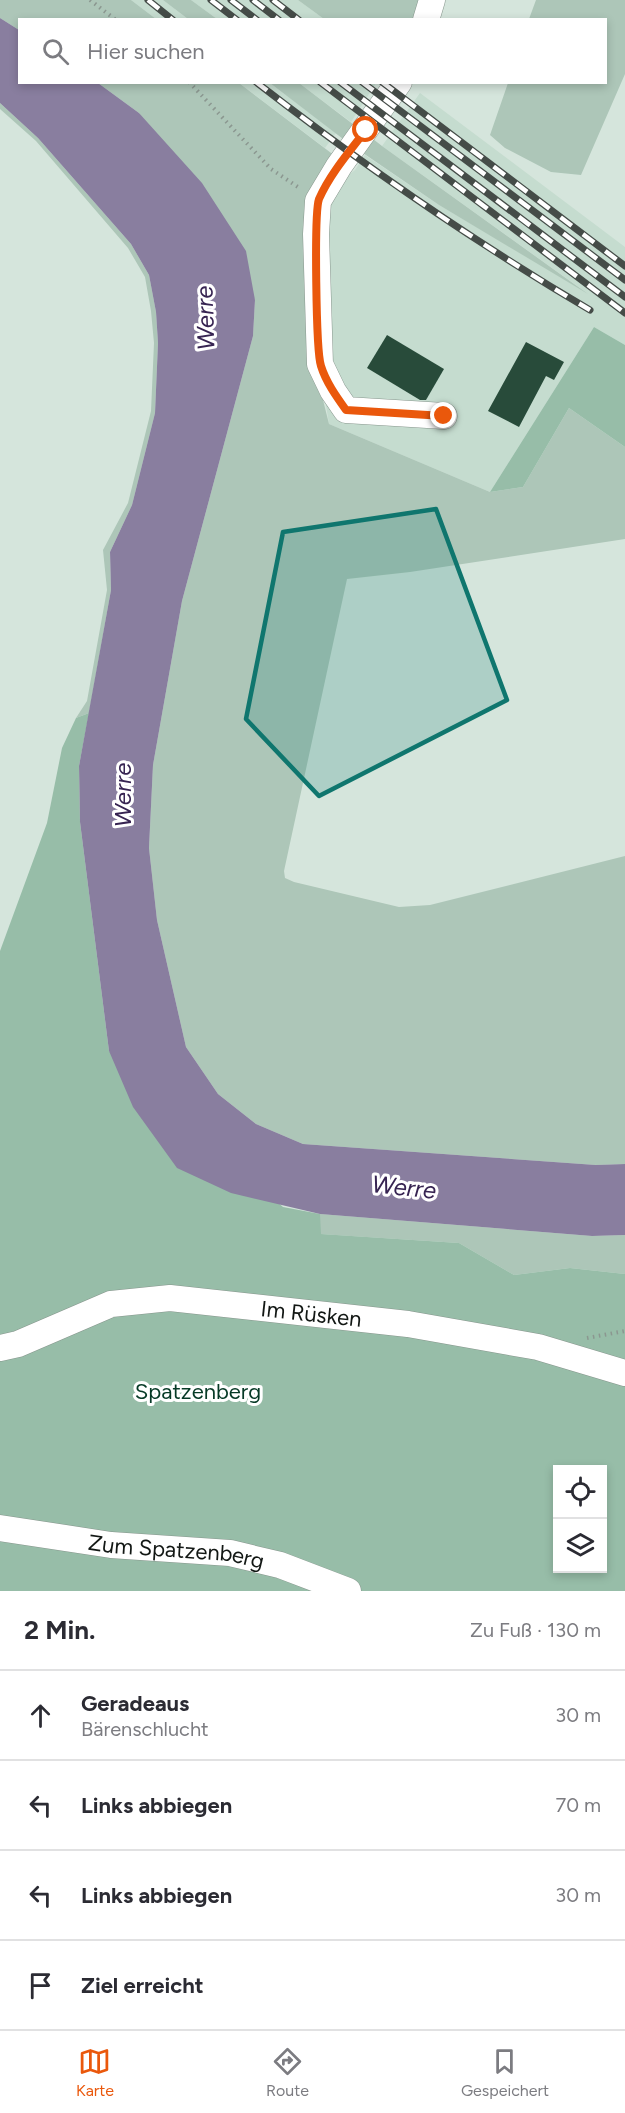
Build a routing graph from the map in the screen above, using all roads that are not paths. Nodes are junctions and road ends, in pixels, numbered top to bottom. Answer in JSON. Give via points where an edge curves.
{"nodes":[{"id":1,"x":432,"y":0,"type":"edge"},
{"id":2,"x":427,"y":18,"type":"edge"},
{"id":3,"x":398,"y":84,"type":"edge"},
{"id":4,"x":444,"y":416,"type":"dead end"},
{"id":5,"x":0,"y":1348,"type":"edge"},
{"id":6,"x":625,"y":1373,"type":"edge"},
{"id":7,"x":0,"y":1528,"type":"edge"},
{"id":8,"x":348,"y":1591,"type":"edge"}],
"edges":[{"from":1,"to":2,"type":"street"},
{"from":3,"to":4,"type":"street","via":[[318,201],[320,364],[346,410]]},
{"from":5,"to":6,"type":"street","name":"Im Rüsken","via":[[111,1304],[170,1298],[408,1324],[538,1347]]},
{"from":7,"to":8,"type":"street","name":"Zum Spatzenberg","via":[[111,1545],[230,1553],[280,1565]]}]}
